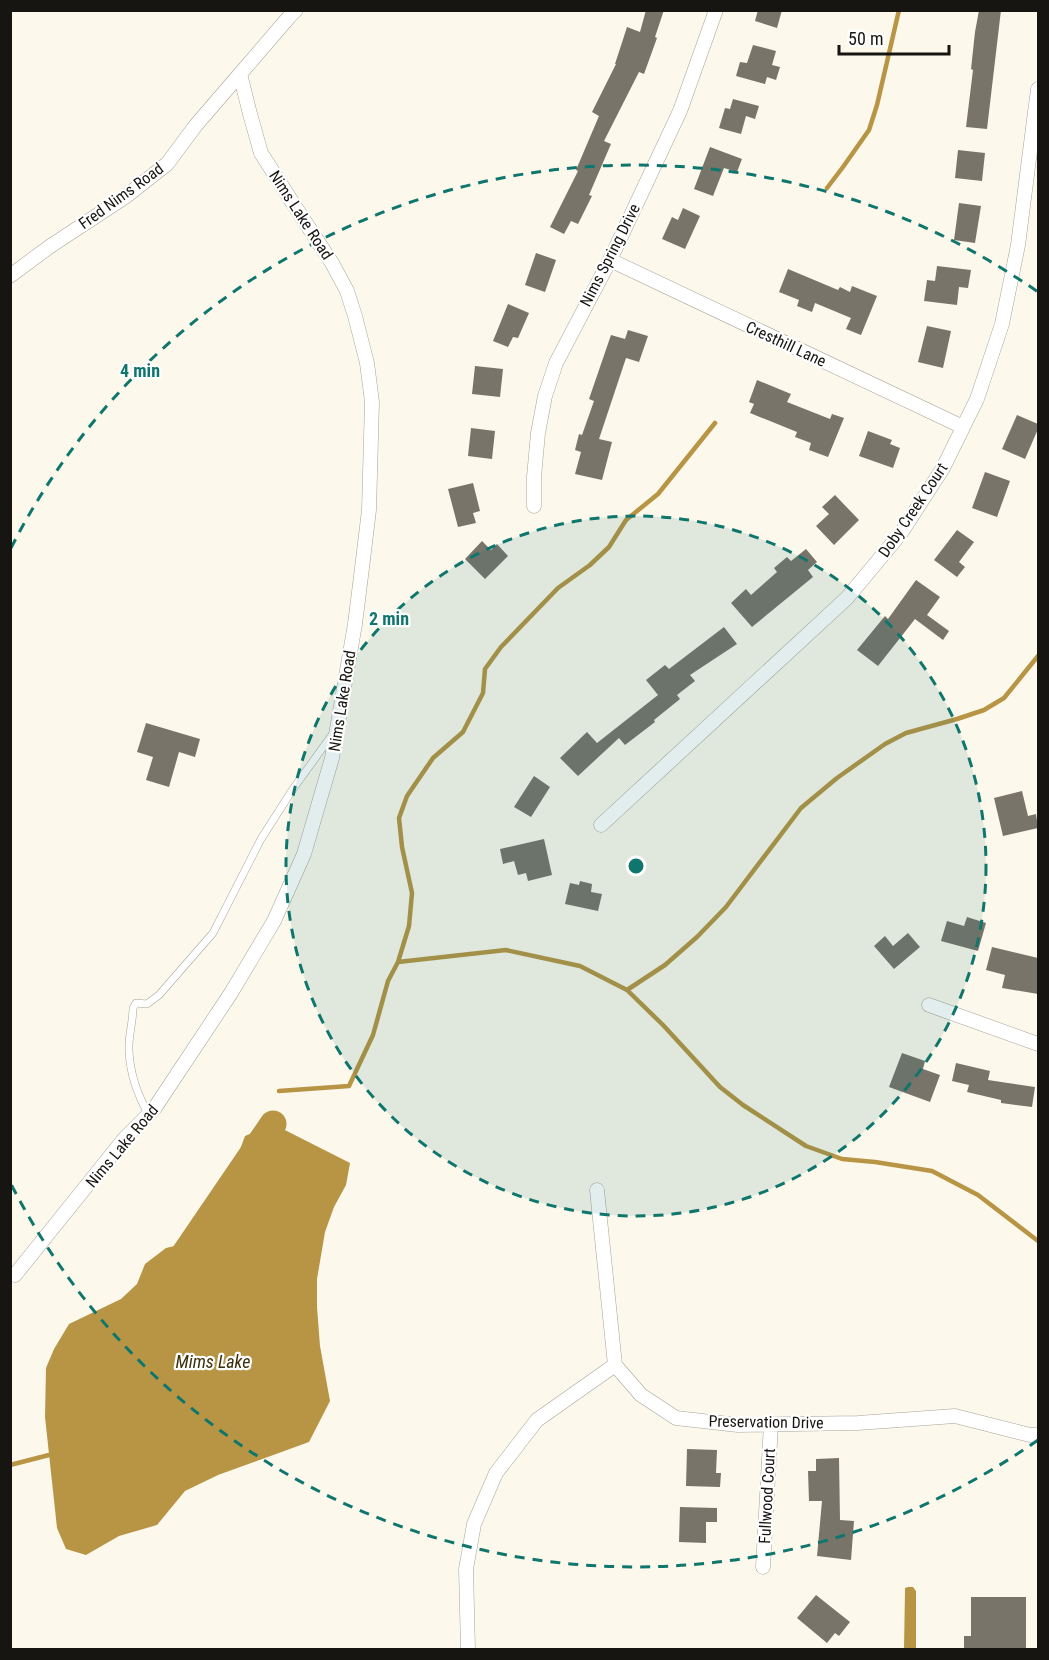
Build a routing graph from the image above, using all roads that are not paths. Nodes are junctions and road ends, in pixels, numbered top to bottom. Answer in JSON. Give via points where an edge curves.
{"nodes":[{"id":1,"x":296,"y":10,"type":"edge"},
{"id":2,"x":716,"y":10,"type":"edge"},
{"id":3,"x":240,"y":74,"type":"junction"},
{"id":4,"x":1038,"y":89,"type":"edge"},
{"id":5,"x":610,"y":261,"type":"junction"},
{"id":6,"x":10,"y":276,"type":"edge"},
{"id":7,"x":963,"y":427,"type":"junction"},
{"id":8,"x":534,"y":506,"type":"dead end"},
{"id":9,"x":337,"y":727,"type":"junction"},
{"id":10,"x":601,"y":825,"type":"dead end"},
{"id":11,"x":929,"y":1005,"type":"dead end"},
{"id":12,"x":1038,"y":1044,"type":"edge"},
{"id":13,"x":148,"y":1115,"type":"junction"},
{"id":14,"x":597,"y":1190,"type":"dead end"},
{"id":15,"x":13,"y":1275,"type":"edge"},
{"id":16,"x":615,"y":1365,"type":"junction"},
{"id":17,"x":771,"y":1424,"type":"junction"},
{"id":18,"x":1038,"y":1435,"type":"edge"},
{"id":19,"x":764,"y":1567,"type":"dead end"},
{"id":20,"x":468,"y":1650,"type":"edge"}],
"edges":[{"from":1,"to":3,"type":"street"},
{"from":2,"to":5,"type":"street","name":"Nims Spring Drive","via":[[680,111]]},
{"from":3,"to":6,"type":"street","name":"Fred Nims Road","via":[[167,164]]},
{"from":3,"to":9,"type":"street","name":"Nims Lake Road","via":[[261,153],[347,291],[367,363],[372,402],[369,510]]},
{"from":4,"to":7,"type":"street","name":"Doby Creek Court","via":[[1018,245],[1002,324],[977,399]]},
{"from":5,"to":7,"type":"street","name":"Cresthill Lane"},
{"from":5,"to":8,"type":"street","name":"Nims Spring Drive","via":[[556,363],[545,396],[538,433]]},
{"from":7,"to":10,"type":"street","name":"Doby Creek Court","via":[[943,468],[901,533],[847,598]]},
{"from":9,"to":13,"type":"street","name":"Nims Lake Road","via":[[333,758],[304,854],[274,921],[198,1045]]},
{"from":9,"to":13,"type":"lane","via":[[261,839],[213,933],[159,995],[147,1004],[136,1003],[133,1008],[129,1051],[134,1080]]},
{"from":11,"to":12,"type":"street"},
{"from":13,"to":15,"type":"street","name":"Nims Lake Road"},
{"from":14,"to":16,"type":"street"},
{"from":16,"to":17,"type":"street","name":"Preservation Drive","via":[[641,1395],[676,1418],[738,1425]]},
{"from":16,"to":20,"type":"street","via":[[537,1420],[496,1473],[474,1524],[466,1569]]},
{"from":17,"to":18,"type":"street","name":"Preservation Drive","via":[[956,1416]]},
{"from":17,"to":19,"type":"street","name":"Fullwood Court"}]}
